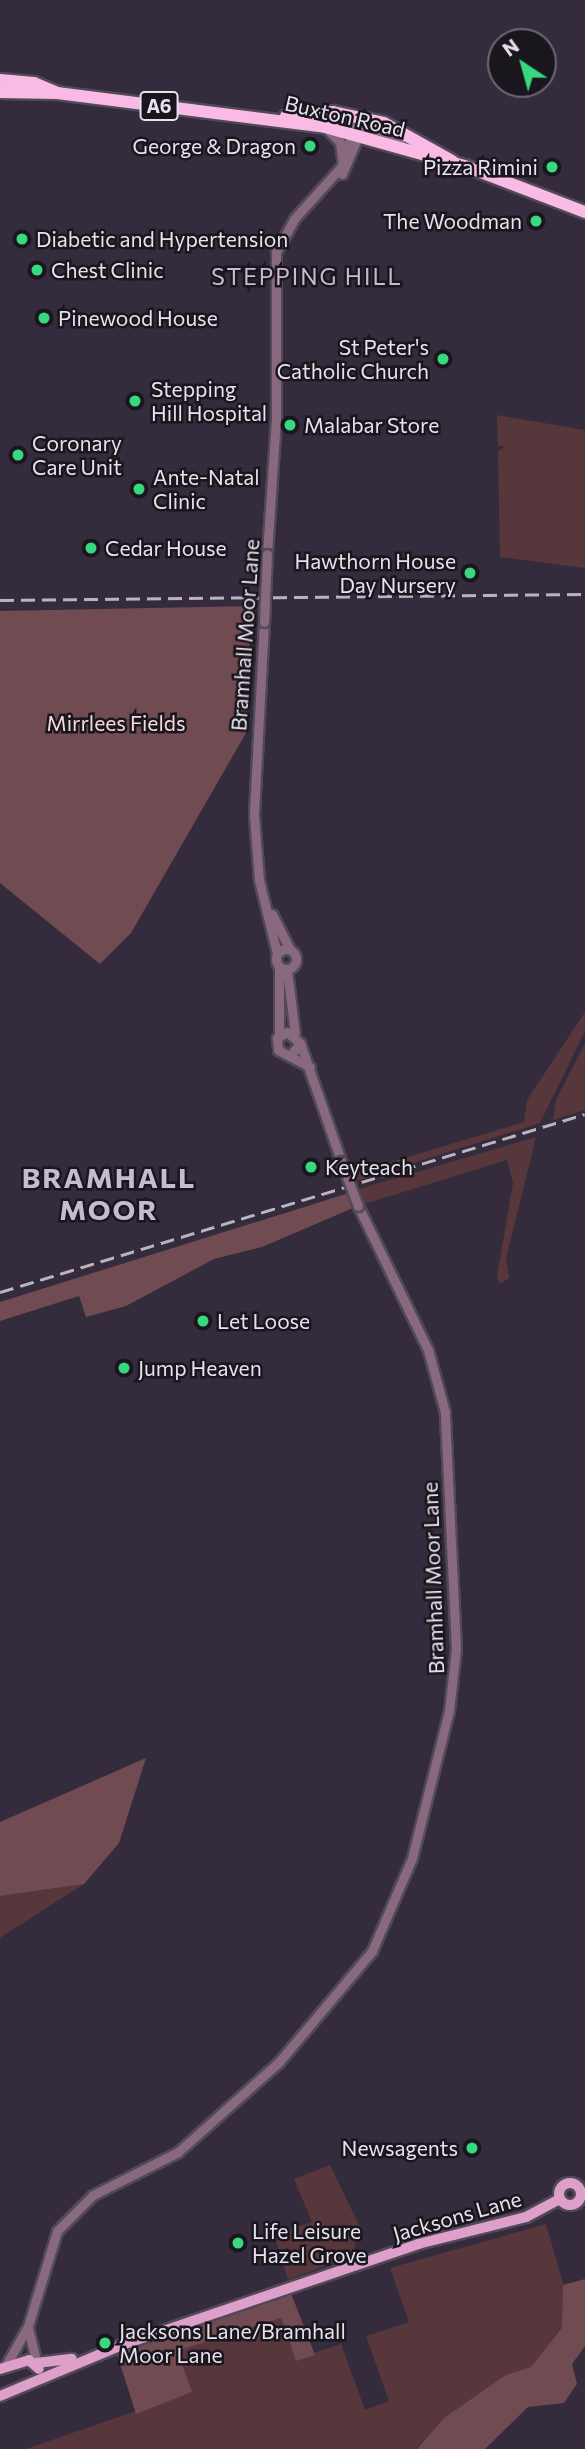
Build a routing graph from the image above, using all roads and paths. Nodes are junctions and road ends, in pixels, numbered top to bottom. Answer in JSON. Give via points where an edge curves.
{"nodes":[{"id":1,"x":0,"y":79,"type":"edge"},
{"id":2,"x":0,"y":92,"type":"edge"},
{"id":3,"x":58,"y":93,"type":"junction"},
{"id":4,"x":261,"y":117,"type":"junction"},
{"id":5,"x":325,"y":127,"type":"junction"},
{"id":6,"x":356,"y":128,"type":"junction"},
{"id":7,"x":420,"y":150,"type":"junction"},
{"id":8,"x":341,"y":167,"type":"junction"},
{"id":9,"x":327,"y":186,"type":"junction"},
{"id":10,"x":585,"y":212,"type":"edge"},
{"id":11,"x":263,"y":894,"type":"junction"},
{"id":12,"x":290,"y":950,"type":"junction"},
{"id":13,"x":277,"y":954,"type":"junction"},
{"id":14,"x":283,"y":969,"type":"junction"},
{"id":15,"x":295,"y":1034,"type":"junction"},
{"id":16,"x":279,"y":1036,"type":"junction"},
{"id":17,"x":300,"y":1043,"type":"junction"},
{"id":18,"x":290,"y":1056,"type":"junction"},
{"id":19,"x":312,"y":1068,"type":"junction"},
{"id":20,"x":583,"y":2196,"type":"edge"},
{"id":21,"x":560,"y":2199,"type":"junction"},
{"id":22,"x":28,"y":2326,"type":"junction"},
{"id":23,"x":122,"y":2345,"type":"junction"},
{"id":24,"x":36,"y":2362,"type":"junction"},
{"id":25,"x":2,"y":2368,"type":"edge"},
{"id":26,"x":35,"y":2380,"type":"junction"},
{"id":27,"x":0,"y":2396,"type":"edge"}],
"edges":[{"from":1,"to":3,"type":"highway","name":"Buxton Road","number":"A6","via":[[34,83]]},
{"from":2,"to":3,"type":"highway","name":"Buxton Road","number":"A6"},
{"from":3,"to":4,"type":"highway","name":"Buxton Road","number":"A6"},
{"from":4,"to":5,"type":"highway","name":"Buxton Road","number":"A6"},
{"from":4,"to":6,"type":"highway","name":"Buxton Road","number":"A6","via":[[332,111]]},
{"from":5,"to":6,"type":"highway","name":"Buxton Road","number":"A6"},
{"from":5,"to":8,"type":"street","via":[[341,146]]},
{"from":6,"to":7,"type":"highway","name":"Buxton Road","number":"A6"},
{"from":6,"to":7,"type":"highway","name":"Buxton Road","number":"A6"},
{"from":6,"to":8,"type":"street"},
{"from":6,"to":9,"type":"street","via":[[347,168]]},
{"from":7,"to":10,"type":"highway","number":"A6"},
{"from":8,"to":9,"type":"street"},
{"from":9,"to":11,"type":"street","name":"Bramhall Moor Lane","bridge":true,"via":[[288,227],[276,252],[276,417],[253,800]]},
{"from":11,"to":12,"type":"street","name":"Bramhall Moor Lane"},
{"from":11,"to":13,"type":"street","name":"Bramhall Moor Lane"},
{"from":12,"to":13,"type":"street"},
{"from":12,"to":14,"type":"street","via":[[296,962]]},
{"from":13,"to":14,"type":"street","name":"Bramhall Moor Lane"},
{"from":14,"to":15,"type":"street","name":"Bramhall Moor Lane"},
{"from":14,"to":16,"type":"street"},
{"from":15,"to":16,"type":"street"},
{"from":15,"to":17,"type":"street","name":"Bramhall Moor Lane"},
{"from":16,"to":18,"type":"street","via":[[278,1050]]},
{"from":17,"to":18,"type":"street"},
{"from":17,"to":19,"type":"street","name":"Bramhall Moor Lane"},
{"from":18,"to":19,"type":"street"},
{"from":19,"to":22,"type":"street","name":"Bramhall Moor Lane","bridge":true,"via":[[358,1206],[428,1350],[445,1412],[455,1660],[449,1711],[412,1858],[372,1951],[279,2062],[178,2152],[93,2195],[57,2231]]},
{"from":20,"to":21,"type":"main road","name":"Jacksons Lane","via":[[572,2205]]},
{"from":20,"to":21,"type":"main road","name":"Jacksons Lane","via":[[578,2186],[568,2183]]},
{"from":21,"to":23,"type":"main road","name":"Jacksons Lane","via":[[526,2217],[418,2244]]},
{"from":22,"to":24,"type":"street","name":"Bramhall Moor Lane"},
{"from":22,"to":25,"type":"street","name":"Bramhall Moor Lane"},
{"from":23,"to":24,"type":"main road","name":"Jacksons Lane"},
{"from":23,"to":26,"type":"main road","name":"Jacksons Lane"},
{"from":24,"to":25,"type":"main road","name":"Jacksons Lane"},
{"from":24,"to":26,"type":"main road"},
{"from":26,"to":27,"type":"main road","name":"Jacksons Lane"}]}
